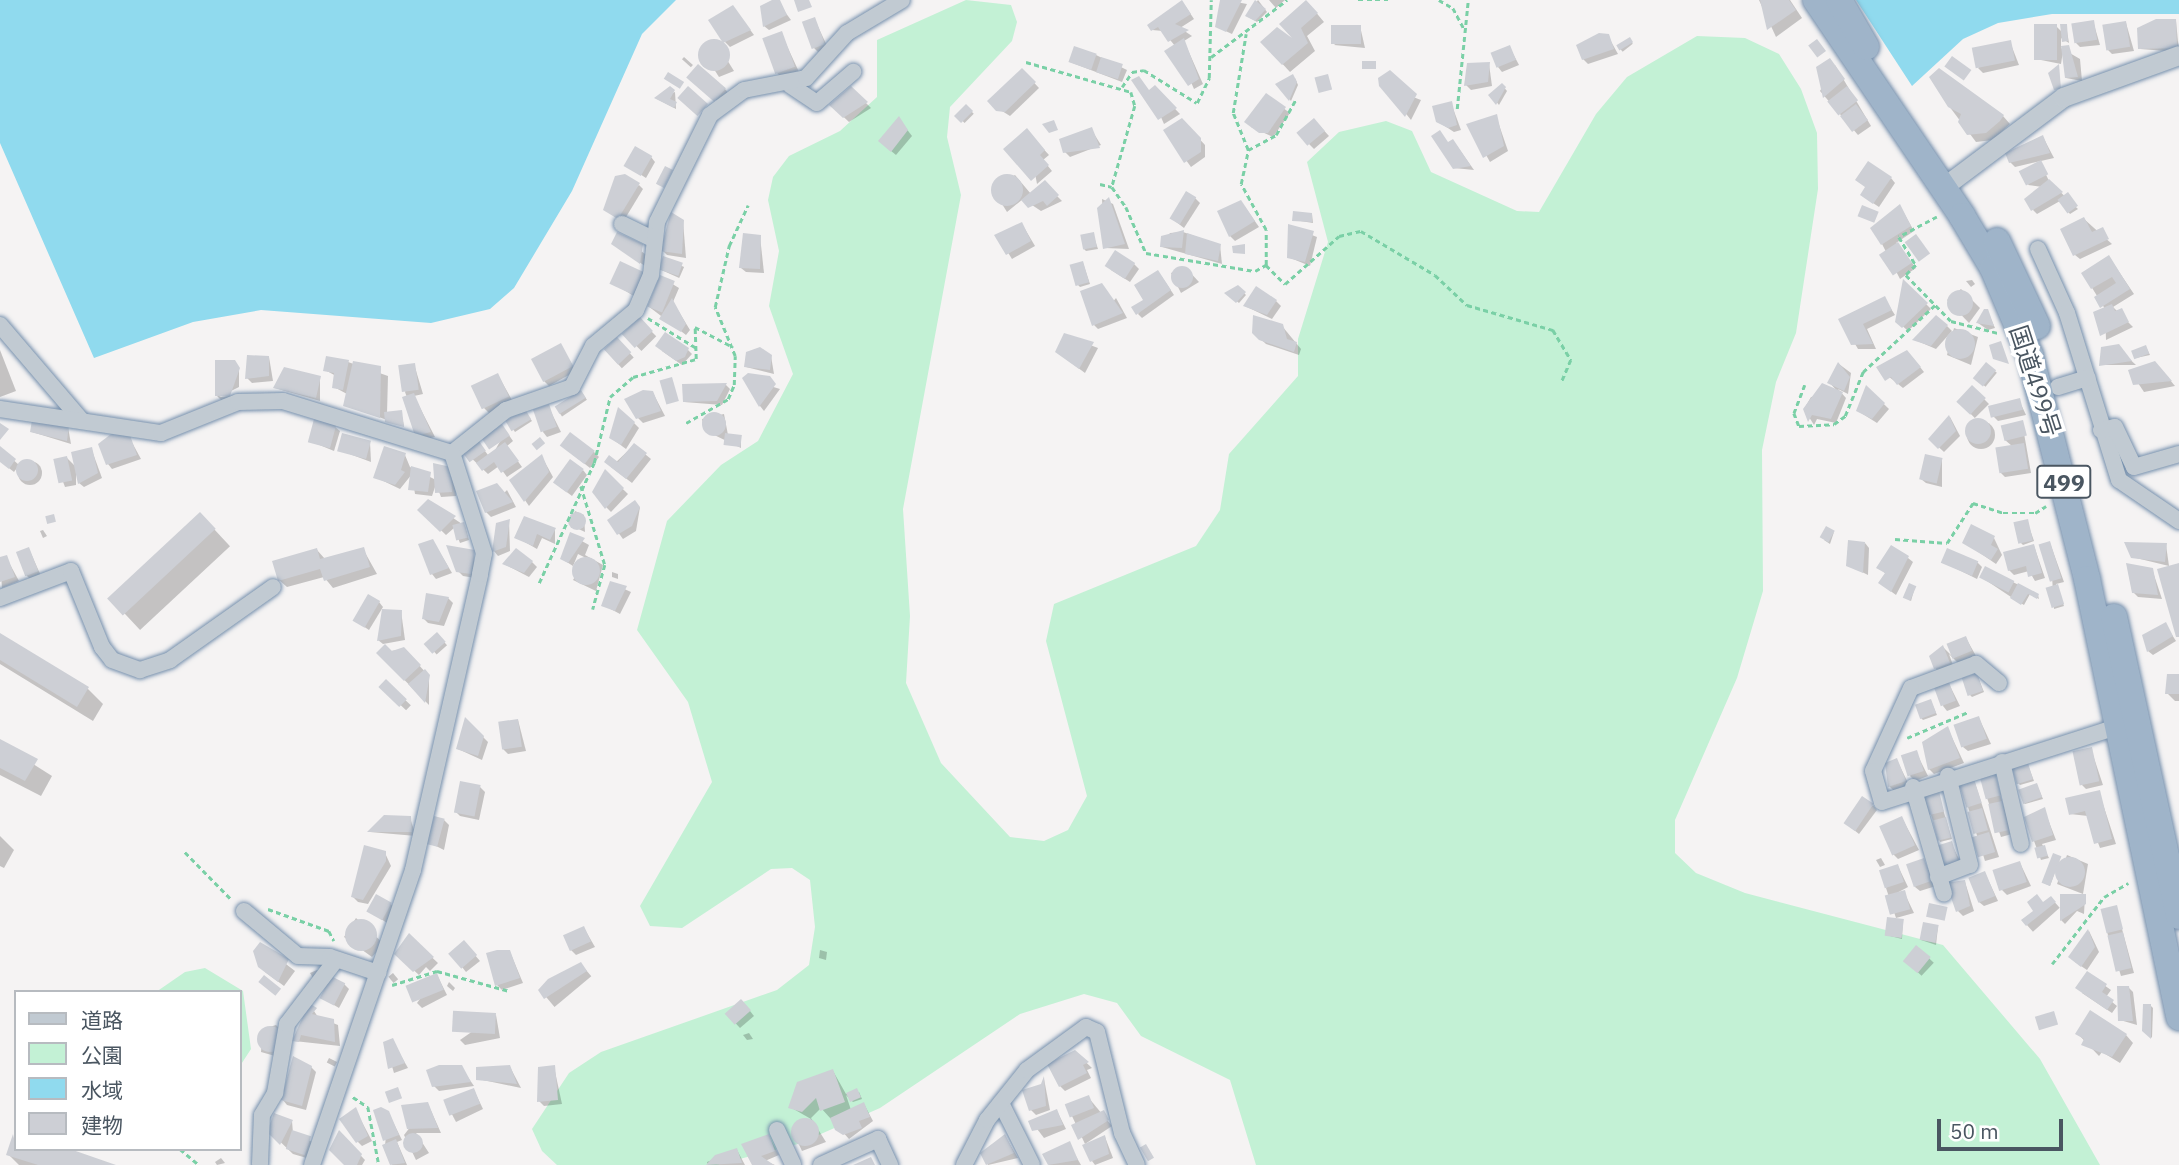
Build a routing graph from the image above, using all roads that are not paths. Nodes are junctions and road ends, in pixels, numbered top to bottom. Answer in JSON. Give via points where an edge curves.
{"nodes":[{"id":1,"x":902,"y":0,"type":"edge"},
{"id":2,"x":1816,"y":0,"type":"edge"},
{"id":3,"x":1839,"y":0,"type":"edge"},
{"id":4,"x":2179,"y":55,"type":"edge"},
{"id":5,"x":852,"y":72,"type":"dead end"},
{"id":6,"x":790,"y":85,"type":"junction"},
{"id":7,"x":1951,"y":190,"type":"junction"},
{"id":8,"x":622,"y":224,"type":"dead end"},
{"id":9,"x":651,"y":237,"type":"junction"},
{"id":10,"x":2038,"y":249,"type":"dead end"},
{"id":11,"x":0,"y":325,"type":"edge"},
{"id":12,"x":2088,"y":378,"type":"junction"},
{"id":13,"x":2058,"y":387,"type":"junction"},
{"id":14,"x":0,"y":409,"type":"edge"},
{"id":15,"x":81,"y":420,"type":"junction"},
{"id":16,"x":2101,"y":430,"type":"junction"},
{"id":17,"x":452,"y":453,"type":"junction"},
{"id":18,"x":2179,"y":454,"type":"edge"},
{"id":19,"x":2179,"y":521,"type":"edge"},
{"id":20,"x":273,"y":587,"type":"dead end"},
{"id":21,"x":0,"y":598,"type":"edge"},
{"id":22,"x":1999,"y":682,"type":"dead end"},
{"id":23,"x":2120,"y":726,"type":"junction"},
{"id":24,"x":2002,"y":762,"type":"junction"},
{"id":25,"x":1948,"y":776,"type":"junction"},
{"id":26,"x":1913,"y":787,"type":"junction"},
{"id":27,"x":2021,"y":844,"type":"dead end"},
{"id":28,"x":1938,"y":877,"type":"junction"},
{"id":29,"x":1944,"y":894,"type":"dead end"},
{"id":30,"x":244,"y":911,"type":"road end"},
{"id":31,"x":2179,"y":916,"type":"edge"},
{"id":32,"x":333,"y":959,"type":"junction"},
{"id":33,"x":378,"y":973,"type":"junction"},
{"id":34,"x":2179,"y":1017,"type":"edge"},
{"id":35,"x":1001,"y":1103,"type":"junction"},
{"id":36,"x":777,"y":1130,"type":"dead end"},
{"id":37,"x":259,"y":1165,"type":"edge"},
{"id":38,"x":312,"y":1165,"type":"edge"},
{"id":39,"x":793,"y":1165,"type":"edge"},
{"id":40,"x":821,"y":1165,"type":"edge"},
{"id":41,"x":890,"y":1165,"type":"edge"},
{"id":42,"x":964,"y":1165,"type":"edge"},
{"id":43,"x":1032,"y":1165,"type":"edge"},
{"id":44,"x":1137,"y":1165,"type":"edge"}],
"edges":[{"from":1,"to":6,"type":"street","via":[[854,27],[814,72]]},
{"from":2,"to":7,"type":"highway","name":"国道499号","number":"499"},
{"from":3,"to":7,"type":"highway","name":"国道499号","number":"499"},
{"from":4,"to":7,"type":"street","via":[[2063,97]]},
{"from":5,"to":6,"type":"street","via":[[817,103]]},
{"from":6,"to":9,"type":"street","via":[[744,90],[710,116]]},
{"from":7,"to":13,"type":"highway","name":"国道499号","number":"499","via":[[2022,286]]},
{"from":7,"to":23,"type":"highway","name":"国道499号","number":"499","via":[[2022,333],[2067,492]]},
{"from":8,"to":9,"type":"street"},
{"from":9,"to":17,"type":"street","via":[[651,275],[636,310],[593,346],[572,387],[506,410]]},
{"from":10,"to":12,"type":"street"},
{"from":11,"to":15,"type":"street"},
{"from":12,"to":13,"type":"street"},
{"from":12,"to":16,"type":"street"},
{"from":13,"to":31,"type":"highway","name":"国道499号","number":"499","via":[[2153,779]]},
{"from":14,"to":15,"type":"street"},
{"from":15,"to":17,"type":"street","via":[[161,433],[238,402],[283,401]]},
{"from":16,"to":18,"type":"street","via":[[2115,427],[2134,467]]},
{"from":16,"to":19,"type":"street","via":[[2123,487]]},
{"from":17,"to":33,"type":"street","via":[[484,552],[420,845]]},
{"from":20,"to":21,"type":"street","via":[[170,660],[140,670],[112,660],[102,647],[71,571]]},
{"from":22,"to":26,"type":"street","via":[[1976,664],[1912,688],[1873,771],[1882,802]]},
{"from":23,"to":24,"type":"street"},
{"from":23,"to":34,"type":"highway","name":"国道499号","number":"499"},
{"from":24,"to":25,"type":"street"},
{"from":24,"to":27,"type":"street"},
{"from":25,"to":26,"type":"street"},
{"from":25,"to":28,"type":"street","via":[[1970,865]]},
{"from":26,"to":28,"type":"street"},
{"from":28,"to":29,"type":"street"},
{"from":30,"to":32,"type":"street","via":[[298,956]]},
{"from":32,"to":33,"type":"street"},
{"from":32,"to":37,"type":"street","via":[[287,1024],[275,1093],[262,1115]]},
{"from":33,"to":38,"type":"street"},
{"from":35,"to":42,"type":"street"},
{"from":35,"to":43,"type":"street"},
{"from":35,"to":44,"type":"street","via":[[1027,1070],[1086,1027],[1097,1032],[1122,1133]]},
{"from":36,"to":39,"type":"street"},
{"from":40,"to":41,"type":"street","via":[[878,1139]]}]}
